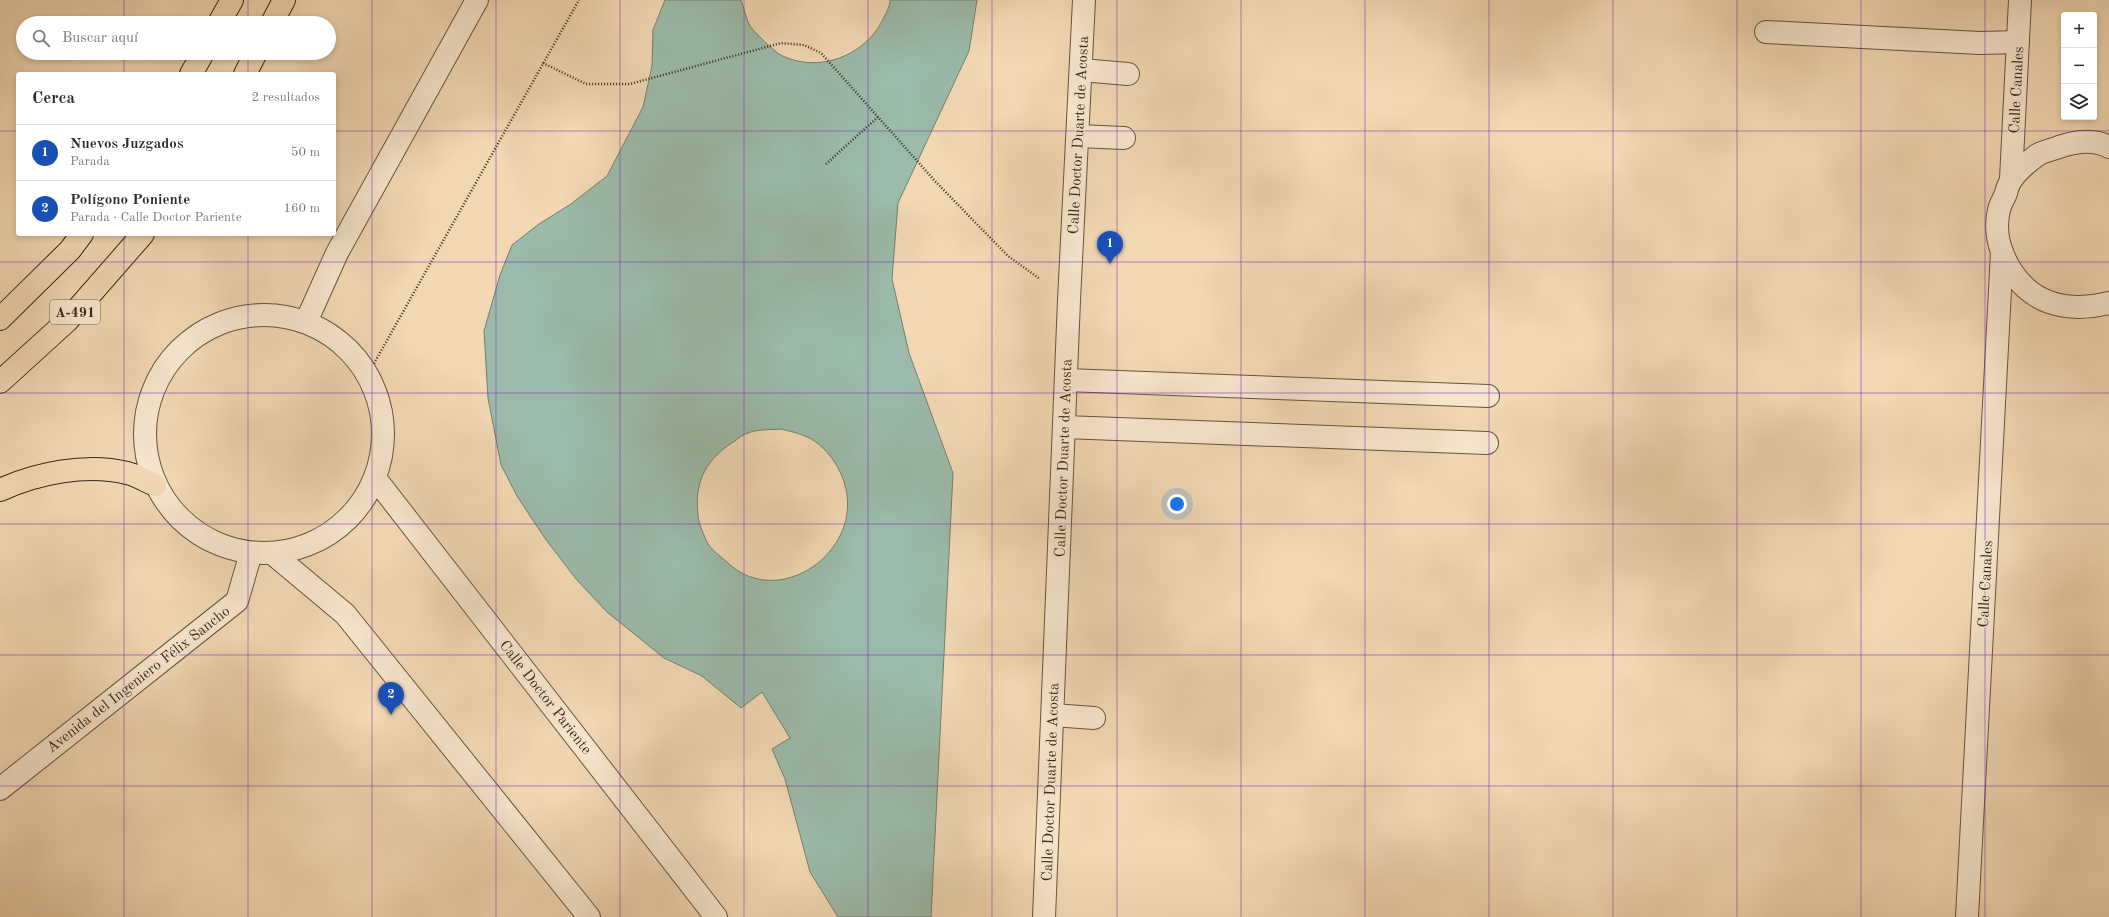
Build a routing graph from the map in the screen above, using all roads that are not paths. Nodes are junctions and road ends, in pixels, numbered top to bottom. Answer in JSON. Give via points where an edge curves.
{"nodes":[{"id":1,"x":232,"y":0,"type":"edge"},
{"id":2,"x":284,"y":0,"type":"edge"},
{"id":3,"x":477,"y":0,"type":"edge"},
{"id":4,"x":1084,"y":0,"type":"edge"},
{"id":5,"x":2020,"y":0,"type":"edge"},
{"id":6,"x":223,"y":16,"type":"edge"},
{"id":7,"x":276,"y":16,"type":"edge"},
{"id":8,"x":1766,"y":32,"type":"dead end"},
{"id":9,"x":2018,"y":42,"type":"junction"},
{"id":10,"x":199,"y":60,"type":"edge"},
{"id":11,"x":252,"y":60,"type":"edge"},
{"id":12,"x":1081,"y":70,"type":"junction"},
{"id":13,"x":192,"y":72,"type":"edge"},
{"id":14,"x":246,"y":72,"type":"edge"},
{"id":15,"x":1128,"y":74,"type":"dead end"},
{"id":16,"x":1078,"y":136,"type":"junction"},
{"id":17,"x":1124,"y":138,"type":"dead end"},
{"id":18,"x":2109,"y":147,"type":"edge"},
{"id":19,"x":2011,"y":179,"type":"junction"},
{"id":20,"x":80,"y":236,"type":"edge"},
{"id":21,"x":141,"y":236,"type":"edge"},
{"id":22,"x":2002,"y":252,"type":"junction"},
{"id":23,"x":2109,"y":303,"type":"edge"},
{"id":24,"x":0,"y":319,"type":"edge"},
{"id":25,"x":306,"y":322,"type":"junction"},
{"id":26,"x":1066,"y":380,"type":"junction"},
{"id":27,"x":0,"y":382,"type":"edge"},
{"id":28,"x":1488,"y":396,"type":"dead end"},
{"id":29,"x":1064,"y":427,"type":"junction"},
{"id":30,"x":1487,"y":443,"type":"dead end"},
{"id":31,"x":375,"y":478,"type":"junction"},
{"id":32,"x":155,"y":485,"type":"junction"},
{"id":33,"x":0,"y":490,"type":"edge"},
{"id":34,"x":251,"y":553,"type":"junction"},
{"id":35,"x":272,"y":553,"type":"junction"},
{"id":36,"x":1052,"y":715,"type":"junction"},
{"id":37,"x":1094,"y":718,"type":"dead end"},
{"id":38,"x":0,"y":789,"type":"edge"},
{"id":39,"x":589,"y":917,"type":"edge"},
{"id":40,"x":716,"y":917,"type":"edge"},
{"id":41,"x":1044,"y":917,"type":"edge"},
{"id":42,"x":1967,"y":917,"type":"edge"}],
"edges":[{"from":1,"to":6,"type":"highway"},
{"from":2,"to":7,"type":"highway"},
{"from":3,"to":25,"type":"street","via":[[337,253]]},
{"from":4,"to":12,"type":"street","name":"Calle Doctor Duarte de Acosta"},
{"from":5,"to":9,"type":"street","name":"Calle Canales"},
{"from":8,"to":9,"type":"street","via":[[1980,43]]},
{"from":9,"to":19,"type":"street","name":"Calle Canales"},
{"from":10,"to":13,"type":"highway"},
{"from":11,"to":14,"type":"highway"},
{"from":12,"to":15,"type":"street"},
{"from":12,"to":16,"type":"street","name":"Calle Doctor Duarte de Acosta"},
{"from":16,"to":17,"type":"street"},
{"from":16,"to":26,"type":"street","name":"Calle Doctor Duarte de Acosta"},
{"from":18,"to":19,"type":"street","via":[[2090,142],[2071,142],[2037,155]]},
{"from":19,"to":22,"type":"street","via":[[1999,210],[1998,231]]},
{"from":20,"to":24,"type":"highway","number":"A-491","via":[[70,250]]},
{"from":21,"to":27,"type":"highway","number":"A-491","via":[[67,321]]},
{"from":22,"to":23,"type":"street","via":[[2021,284],[2049,302],[2069,307],[2094,307]]},
{"from":22,"to":42,"type":"street","name":"Calle Canales"},
{"from":25,"to":31,"type":"street","via":[[331,335],[352,353],[368,374],[381,408],[383,444]]},
{"from":25,"to":32,"type":"street","via":[[267,314],[227,320],[191,339],[164,369],[148,406],[144,446]]},
{"from":26,"to":28,"type":"street"},
{"from":26,"to":29,"type":"street","name":"Calle Doctor Duarte de Acosta"},
{"from":29,"to":30,"type":"street"},
{"from":29,"to":36,"type":"street","name":"Calle Doctor Duarte de Acosta"},
{"from":31,"to":35,"type":"street","via":[[359,507],[335,530],[305,546]]},
{"from":31,"to":40,"type":"street","name":"Calle Doctor Pariente"},
{"from":32,"to":33,"type":"highway","via":[[127,473],[78,468],[22,480]]},
{"from":32,"to":34,"type":"street","via":[[171,510],[194,531],[221,546]]},
{"from":34,"to":35,"type":"street"},
{"from":34,"to":38,"type":"street","name":"Avenida del Ingeniero Félix Sancho","via":[[237,601]]},
{"from":35,"to":39,"type":"street","via":[[345,614]]},
{"from":36,"to":37,"type":"street"},
{"from":36,"to":41,"type":"street","name":"Calle Doctor Duarte de Acosta"}]}
